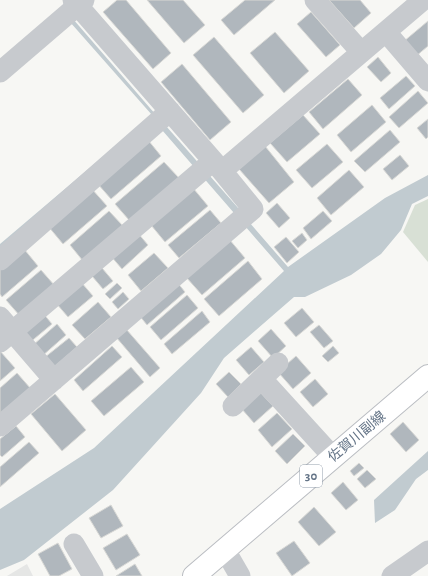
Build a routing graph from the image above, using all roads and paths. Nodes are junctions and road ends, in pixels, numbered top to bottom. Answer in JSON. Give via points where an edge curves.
{"nodes":[{"id":1,"x":315,"y":0,"type":"edge"},
{"id":2,"x":423,"y":0,"type":"edge"},
{"id":3,"x":78,"y":2,"type":"edge"},
{"id":4,"x":386,"y":32,"type":"junction"},
{"id":5,"x":361,"y":52,"type":"junction"},
{"id":6,"x":0,"y":72,"type":"edge"},
{"id":7,"x":428,"y":81,"type":"edge"},
{"id":8,"x":170,"y":111,"type":"junction"},
{"id":9,"x":218,"y":166,"type":"junction"},
{"id":10,"x":0,"y":260,"type":"edge"},
{"id":11,"x":4,"y":330,"type":"edge"},
{"id":12,"x":278,"y":363,"type":"dead end"},
{"id":13,"x":428,"y":376,"type":"edge"},
{"id":14,"x":262,"y":379,"type":"junction"},
{"id":15,"x":54,"y":380,"type":"junction"},
{"id":16,"x":233,"y":406,"type":"dead end"},
{"id":17,"x":0,"y":426,"type":"edge"},
{"id":18,"x":333,"y":457,"type":"junction"},
{"id":19,"x":74,"y":544,"type":"dead end"},
{"id":20,"x":225,"y":550,"type":"junction"},
{"id":21,"x":428,"y":551,"type":"edge"},
{"id":22,"x":404,"y":573,"type":"edge"},
{"id":23,"x":93,"y":576,"type":"edge"},
{"id":24,"x":194,"y":576,"type":"edge"},
{"id":25,"x":240,"y":576,"type":"edge"}],
"edges":[{"from":1,"to":5,"type":"street"},
{"from":2,"to":4,"type":"street"},
{"from":3,"to":6,"type":"street"},
{"from":3,"to":8,"type":"street"},
{"from":4,"to":5,"type":"street"},
{"from":4,"to":7,"type":"street"},
{"from":5,"to":9,"type":"street"},
{"from":8,"to":9,"type":"street"},
{"from":8,"to":10,"type":"street"},
{"from":9,"to":11,"type":"street","via":[[192,179]]},
{"from":9,"to":15,"type":"street","via":[[253,209]]},
{"from":11,"to":15,"type":"street"},
{"from":12,"to":14,"type":"street"},
{"from":13,"to":18,"type":"main road","name":"佐賀川副線","number":"30"},
{"from":14,"to":16,"type":"street"},
{"from":14,"to":18,"type":"street"},
{"from":15,"to":17,"type":"street"},
{"from":18,"to":20,"type":"main road","name":"佐賀川副線","number":"30"},
{"from":19,"to":23,"type":"street"},
{"from":20,"to":24,"type":"main road","name":"佐賀川副線","number":"30"},
{"from":20,"to":25,"type":"street"},
{"from":21,"to":22,"type":"street"}]}
